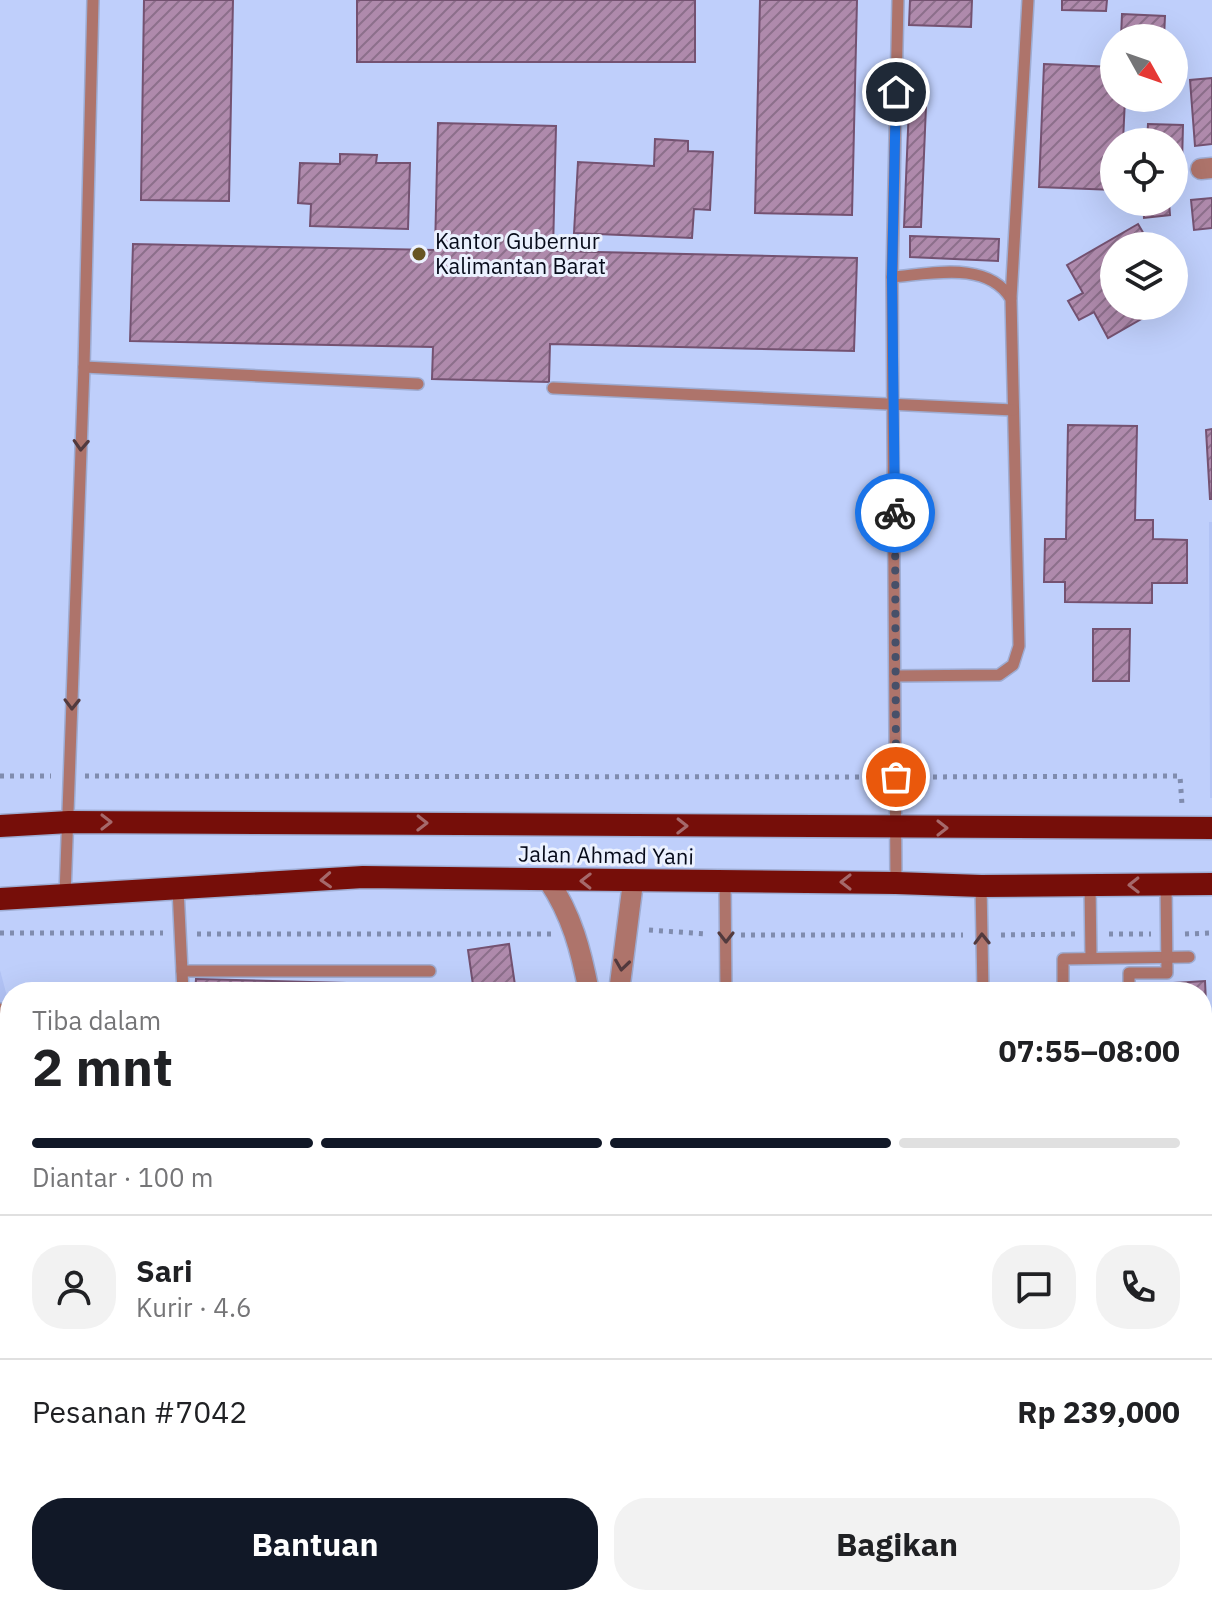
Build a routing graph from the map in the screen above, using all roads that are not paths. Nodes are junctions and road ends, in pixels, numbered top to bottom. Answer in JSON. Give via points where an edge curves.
{"nodes":[{"id":1,"x":93,"y":0,"type":"edge"},
{"id":2,"x":898,"y":0,"type":"edge"},
{"id":3,"x":1028,"y":0,"type":"edge"},
{"id":4,"x":892,"y":277,"type":"junction"},
{"id":5,"x":1011,"y":299,"type":"junction"},
{"id":6,"x":84,"y":367,"type":"junction"},
{"id":7,"x":418,"y":384,"type":"dead end"},
{"id":8,"x":553,"y":388,"type":"dead end"},
{"id":9,"x":892,"y":404,"type":"junction"},
{"id":10,"x":1013,"y":410,"type":"junction"},
{"id":11,"x":895,"y":676,"type":"junction"},
{"id":12,"x":69,"y":822,"type":"junction"},
{"id":13,"x":0,"y":826,"type":"edge"},
{"id":14,"x":896,"y":828,"type":"junction"},
{"id":15,"x":1212,"y":828,"type":"edge"},
{"id":16,"x":548,"y":880,"type":"junction"},
{"id":17,"x":633,"y":882,"type":"junction"},
{"id":18,"x":725,"y":882,"type":"junction"},
{"id":19,"x":896,"y":883,"type":"junction"},
{"id":20,"x":1166,"y":884,"type":"junction"},
{"id":21,"x":1212,"y":884,"type":"edge"},
{"id":22,"x":1090,"y":885,"type":"junction"},
{"id":23,"x":981,"y":886,"type":"junction"},
{"id":24,"x":178,"y":889,"type":"junction"},
{"id":25,"x":65,"y":895,"type":"junction"},
{"id":26,"x":0,"y":899,"type":"edge"},
{"id":27,"x":1167,"y":957,"type":"junction"},
{"id":28,"x":1189,"y":957,"type":"dead end"},
{"id":29,"x":1091,"y":958,"type":"junction"},
{"id":30,"x":182,"y":971,"type":"junction"},
{"id":31,"x":430,"y":971,"type":"dead end"},
{"id":32,"x":183,"y":982,"type":"edge"},
{"id":33,"x":587,"y":982,"type":"edge"},
{"id":34,"x":620,"y":982,"type":"edge"},
{"id":35,"x":726,"y":982,"type":"edge"},
{"id":36,"x":983,"y":982,"type":"edge"},
{"id":37,"x":1063,"y":982,"type":"edge"},
{"id":38,"x":1129,"y":982,"type":"edge"}],
"edges":[{"from":1,"to":6,"type":"lane"},
{"from":2,"to":4,"type":"lane"},
{"from":3,"to":5,"type":"lane"},
{"from":4,"to":5,"type":"lane","via":[[976,274],[1005,289]]},
{"from":4,"to":9,"type":"lane"},
{"from":5,"to":10,"type":"lane"},
{"from":6,"to":7,"type":"lane"},
{"from":6,"to":12,"type":"lane","one_way":true},
{"from":8,"to":9,"type":"lane"},
{"from":9,"to":10,"type":"lane"},
{"from":9,"to":11,"type":"lane"},
{"from":10,"to":11,"type":"lane","via":[[1018,656],[999,675]]},
{"from":11,"to":14,"type":"lane"},
{"from":12,"to":13,"type":"highway","name":"Jalan Ahmad Yani"},
{"from":12,"to":14,"type":"highway","name":"Jalan Ahmad Yani","one_way":true},
{"from":12,"to":25,"type":"lane"},
{"from":14,"to":15,"type":"highway","name":"Jalan Ahmad Yani","one_way":true},
{"from":14,"to":19,"type":"lane"},
{"from":17,"to":16,"type":"highway","name":"Jalan Ahmad Yani","one_way":true},
{"from":16,"to":24,"type":"highway","name":"Jalan Ahmad Yani","one_way":true,"via":[[363,877]]},
{"from":16,"to":33,"type":"street","via":[[575,933]]},
{"from":17,"to":18,"type":"highway","name":"Jalan Ahmad Yani"},
{"from":17,"to":34,"type":"street","one_way":true},
{"from":19,"to":18,"type":"highway","name":"Jalan Ahmad Yani","one_way":true},
{"from":18,"to":35,"type":"lane","one_way":true},
{"from":19,"to":23,"type":"highway","name":"Jalan Ahmad Yani"},
{"from":20,"to":21,"type":"highway","name":"Jalan Ahmad Yani"},
{"from":20,"to":22,"type":"highway","name":"Jalan Ahmad Yani","one_way":true},
{"from":20,"to":27,"type":"lane"},
{"from":22,"to":23,"type":"highway","name":"Jalan Ahmad Yani"},
{"from":22,"to":29,"type":"lane"},
{"from":36,"to":23,"type":"lane","one_way":true},
{"from":24,"to":25,"type":"highway","name":"Jalan Ahmad Yani"},
{"from":24,"to":30,"type":"lane"},
{"from":25,"to":26,"type":"highway","name":"Jalan Ahmad Yani"},
{"from":27,"to":28,"type":"lane"},
{"from":27,"to":29,"type":"lane"},
{"from":27,"to":38,"type":"lane","via":[[1167,973],[1129,973]]},
{"from":29,"to":37,"type":"lane","via":[[1063,959]]},
{"from":30,"to":31,"type":"lane"},
{"from":30,"to":32,"type":"lane"}]}
